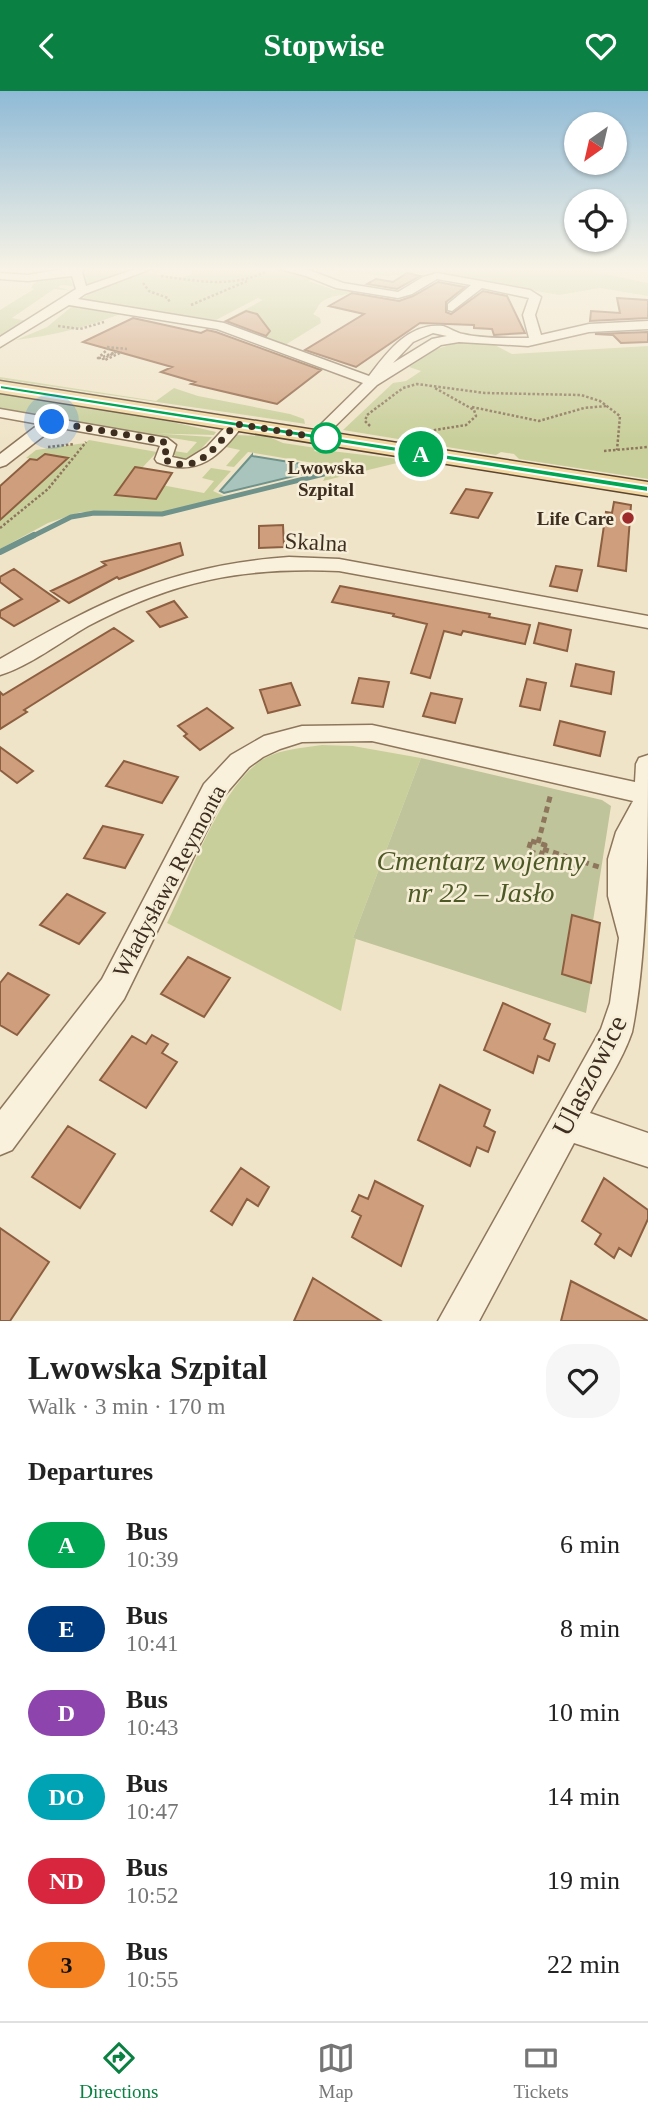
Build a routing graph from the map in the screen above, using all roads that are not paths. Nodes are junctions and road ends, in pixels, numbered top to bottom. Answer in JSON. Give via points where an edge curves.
{"nodes":[{"id":1,"x":31,"y":324,"type":"edge"},
{"id":2,"x":210,"y":324,"type":"edge"},
{"id":3,"x":535,"y":324,"type":"edge"},
{"id":4,"x":597,"y":324,"type":"edge"},
{"id":5,"x":648,"y":325,"type":"edge"},
{"id":6,"x":604,"y":328,"type":"junction"},
{"id":7,"x":536,"y":340,"type":"junction"},
{"id":8,"x":0,"y":344,"type":"edge"},
{"id":9,"x":372,"y":382,"type":"junction"},
{"id":10,"x":0,"y":387,"type":"edge"},
{"id":11,"x":0,"y":413,"type":"edge"},
{"id":12,"x":236,"y":424,"type":"junction"},
{"id":13,"x":46,"y":427,"type":"junction"},
{"id":14,"x":316,"y":437,"type":"junction"},
{"id":15,"x":0,"y":462,"type":"edge"},
{"id":16,"x":648,"y":489,"type":"edge"},
{"id":17,"x":648,"y":622,"type":"edge"},
{"id":18,"x":4,"y":660,"type":"edge"},
{"id":19,"x":648,"y":764,"type":"edge"},
{"id":20,"x":646,"y":794,"type":"junction"},
{"id":21,"x":644,"y":896,"type":"edge"},
{"id":22,"x":633,"y":939,"type":"junction"},
{"id":23,"x":568,"y":1119,"type":"junction"},
{"id":24,"x":0,"y":1137,"type":"edge"},
{"id":25,"x":648,"y":1150,"type":"edge"},
{"id":26,"x":458,"y":1321,"type":"edge"}],
"edges":[{"from":1,"to":8,"type":"street"},
{"from":2,"to":9,"type":"street"},
{"from":3,"to":7,"type":"street"},
{"from":4,"to":6,"type":"street"},
{"from":5,"to":6,"type":"street"},
{"from":6,"to":7,"type":"street"},
{"from":7,"to":9,"type":"street","via":[[460,338],[432,345]]},
{"from":9,"to":14,"type":"street"},
{"from":10,"to":12,"type":"main road"},
{"from":11,"to":13,"type":"street"},
{"from":12,"to":13,"type":"street","via":[[201,462],[187,464],[163,459],[168,445],[162,441]]},
{"from":12,"to":14,"type":"main road"},
{"from":13,"to":15,"type":"street"},
{"from":14,"to":16,"type":"main road"},
{"from":17,"to":18,"type":"street","name":"Skalna","via":[[339,565],[258,565],[195,574],[151,588]]},
{"from":19,"to":20,"type":"street","name":"Ulaszowice"},
{"from":20,"to":21,"type":"street","name":"Ulaszowice"},
{"from":20,"to":22,"type":"street","via":[[628,834],[621,870],[621,895]]},
{"from":20,"to":24,"type":"street","name":"Władysława Reymonta","via":[[382,734],[322,731],[272,742],[240,761],[213,790],[113,989]]},
{"from":21,"to":22,"type":"street","name":"Ulaszowice"},
{"from":22,"to":23,"type":"street","name":"Ulaszowice","via":[[625,1003],[615,1035]]},
{"from":23,"to":25,"type":"street","via":[[588,1132]]},
{"from":23,"to":26,"type":"street","name":"Ulaszowice"}]}
